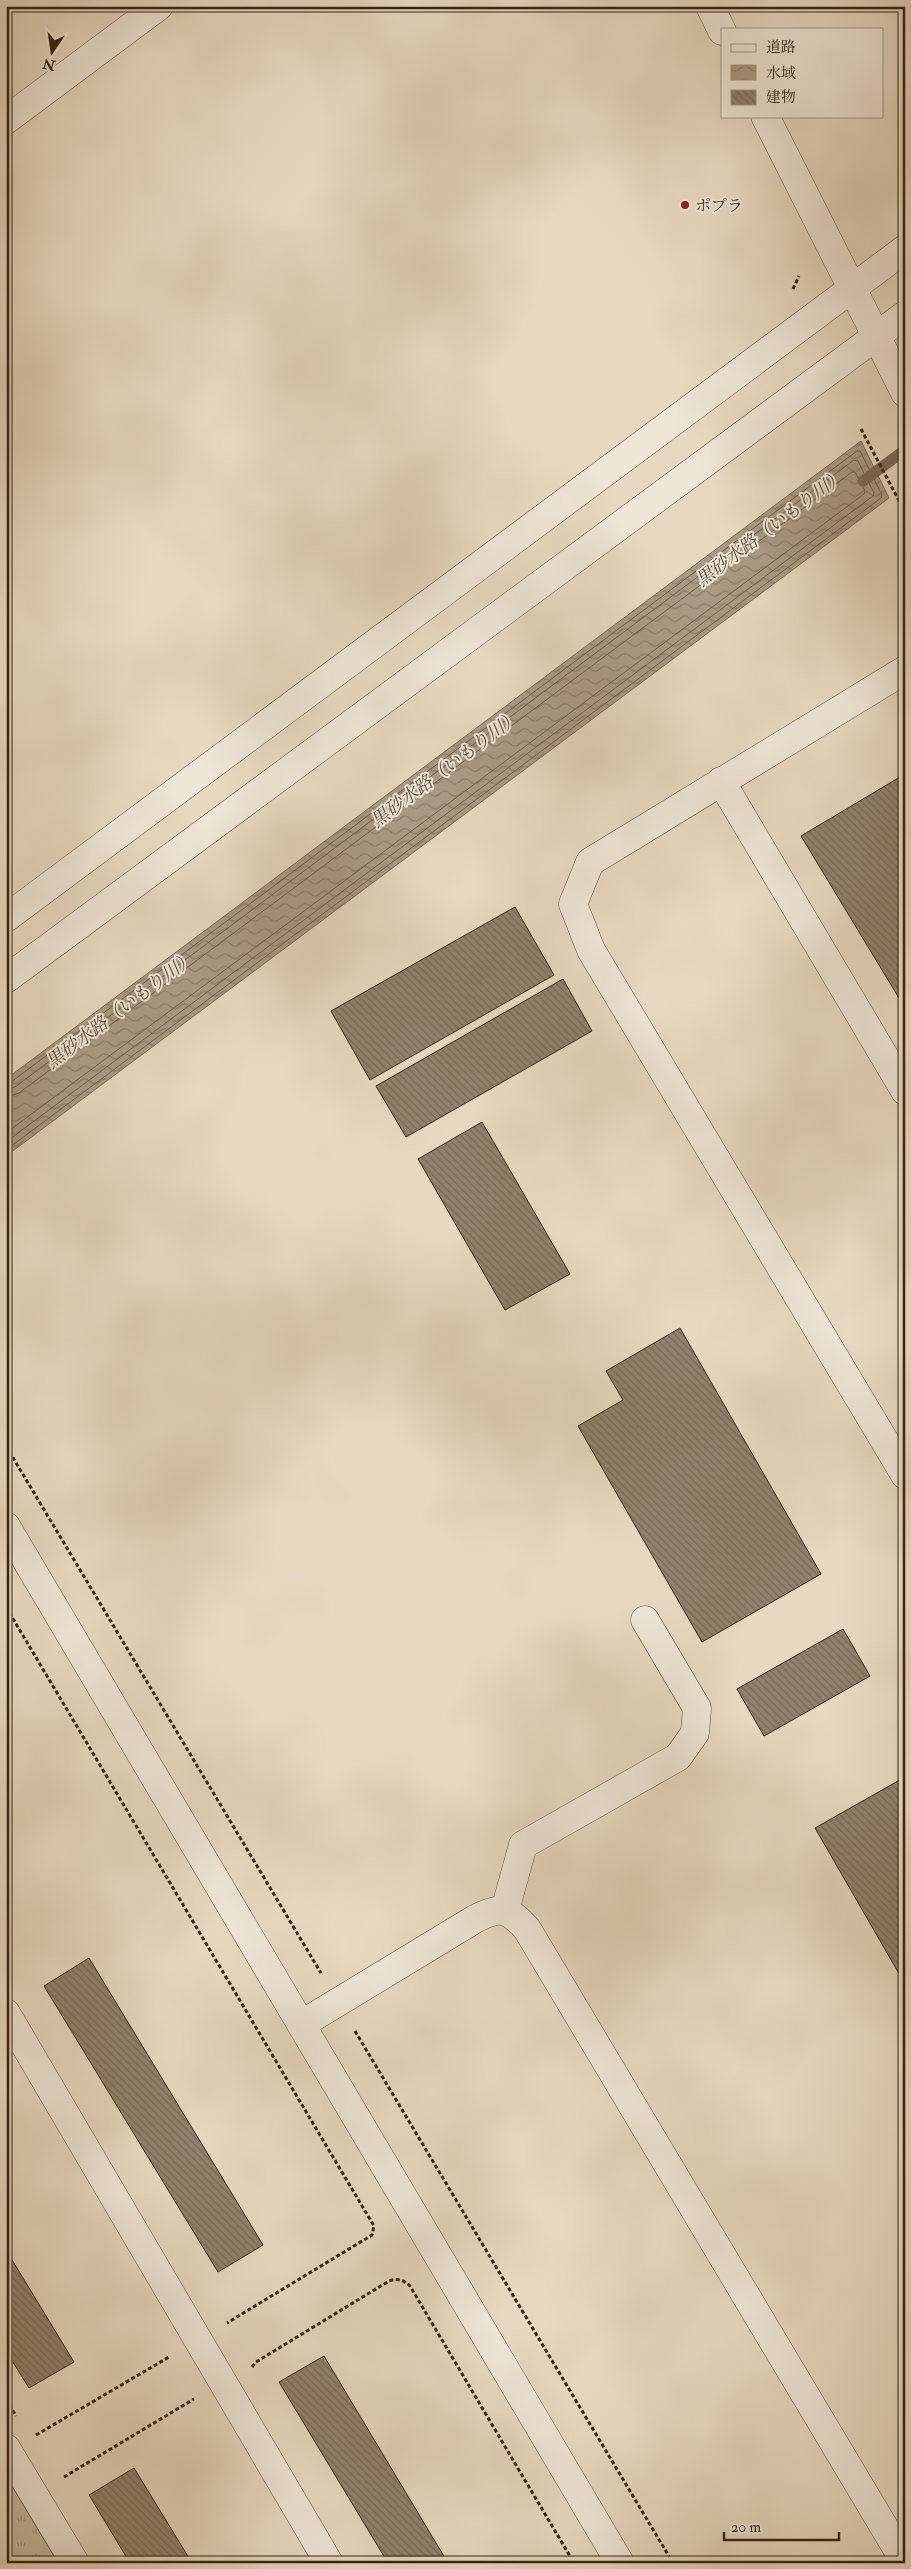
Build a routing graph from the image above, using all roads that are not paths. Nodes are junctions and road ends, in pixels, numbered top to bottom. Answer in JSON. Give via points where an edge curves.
{"nodes":[{"id":1,"x":159,"y":6,"type":"edge"},
{"id":2,"x":710,"y":6,"type":"edge"},
{"id":3,"x":721,"y":29,"type":"edge"},
{"id":4,"x":766,"y":118,"type":"edge"},
{"id":5,"x":6,"y":120,"type":"edge"},
{"id":6,"x":905,"y":249,"type":"edge"},
{"id":7,"x":852,"y":288,"type":"junction"},
{"id":8,"x":905,"y":316,"type":"edge"},
{"id":9,"x":877,"y":336,"type":"junction"},
{"id":10,"x":901,"y":384,"type":"edge"},
{"id":11,"x":905,"y":670,"type":"edge"},
{"id":12,"x":721,"y":782,"type":"junction"},
{"id":13,"x":6,"y":918,"type":"edge"},
{"id":14,"x":6,"y":979,"type":"edge"},
{"id":15,"x":905,"y":1091,"type":"edge"},
{"id":16,"x":905,"y":1474,"type":"edge"},
{"id":17,"x":6,"y":1526,"type":"edge"},
{"id":18,"x":645,"y":1620,"type":"dead end"},
{"id":19,"x":505,"y":1910,"type":"junction"},
{"id":20,"x":6,"y":2013,"type":"edge"},
{"id":21,"x":302,"y":2024,"type":"junction"},
{"id":22,"x":6,"y":2448,"type":"edge"},
{"id":23,"x":905,"y":2562,"type":"edge"},
{"id":24,"x":75,"y":2563,"type":"edge"},
{"id":25,"x":329,"y":2563,"type":"edge"},
{"id":26,"x":620,"y":2563,"type":"edge"}],
"edges":[{"from":1,"to":5,"type":"street"},
{"from":2,"to":3,"type":"street"},
{"from":4,"to":7,"type":"street"},
{"from":6,"to":7,"type":"street"},
{"from":7,"to":9,"type":"street"},
{"from":7,"to":13,"type":"street"},
{"from":8,"to":9,"type":"street"},
{"from":9,"to":10,"type":"street"},
{"from":9,"to":14,"type":"street"},
{"from":11,"to":12,"type":"street"},
{"from":12,"to":15,"type":"street"},
{"from":12,"to":16,"type":"street","via":[[590,862],[573,904],[591,950]]},
{"from":17,"to":21,"type":"street"},
{"from":18,"to":19,"type":"street","via":[[697,1708],[695,1733],[678,1757],[523,1845]]},
{"from":19,"to":21,"type":"street","via":[[491,1911],[475,1919]]},
{"from":19,"to":23,"type":"street","via":[[527,1929]]},
{"from":20,"to":25,"type":"street"},
{"from":21,"to":26,"type":"street"},
{"from":22,"to":24,"type":"street"}]}
